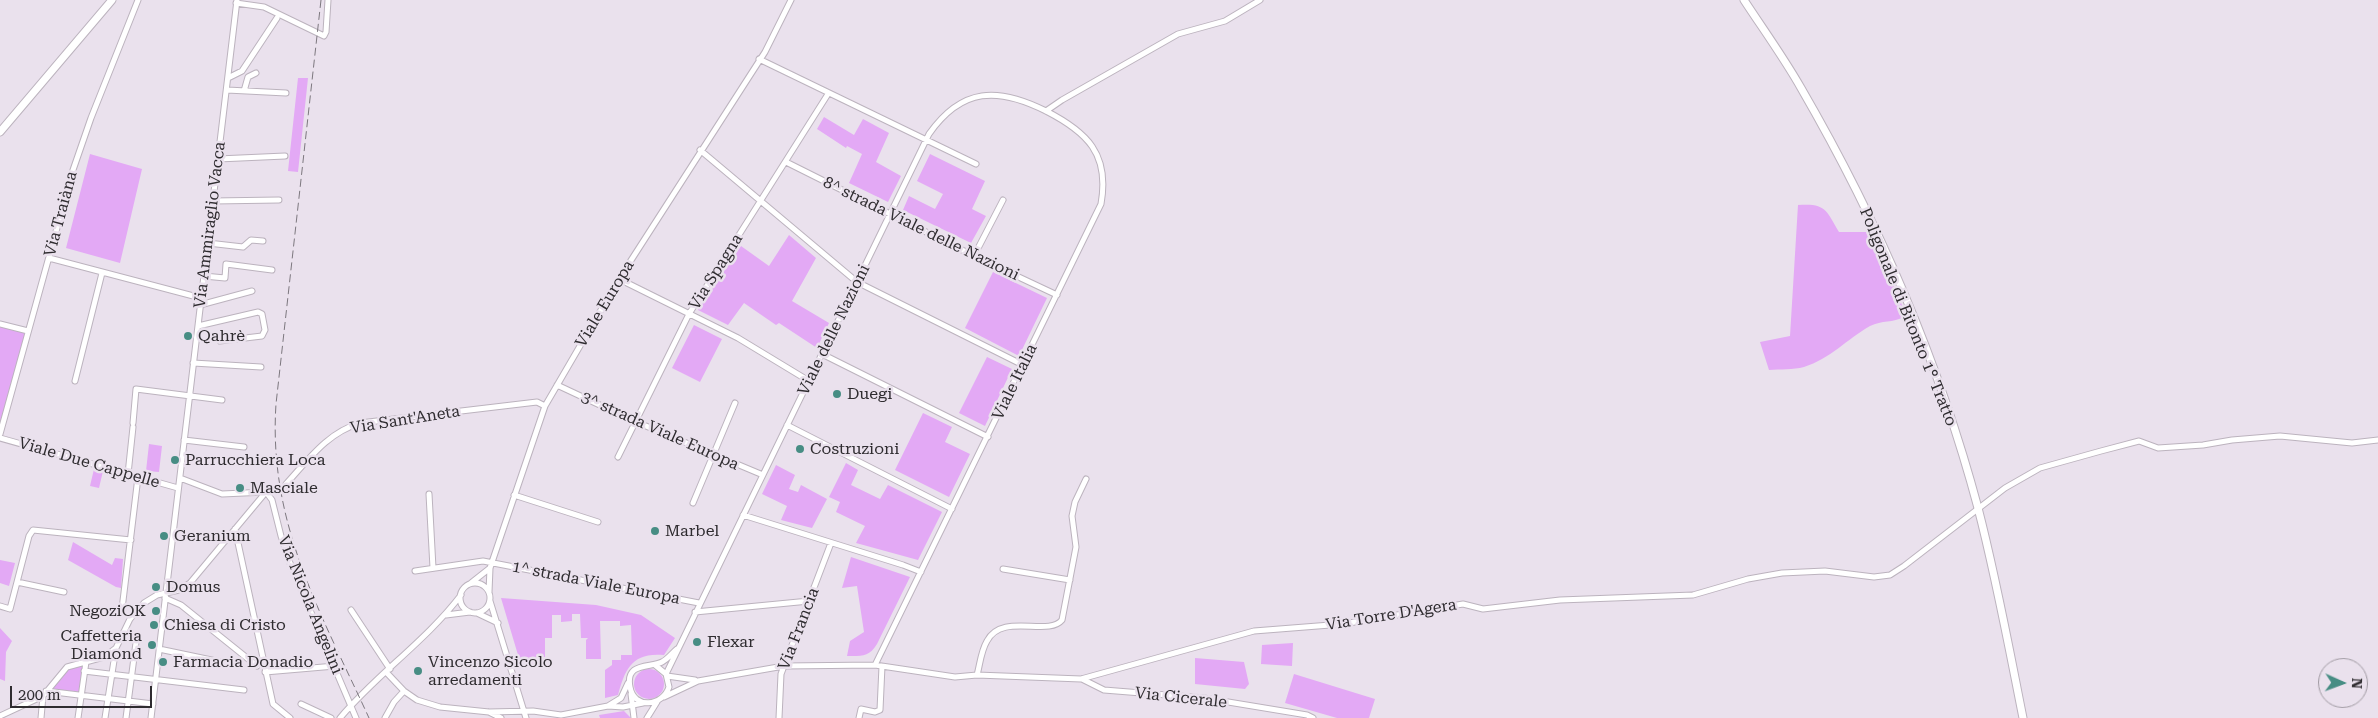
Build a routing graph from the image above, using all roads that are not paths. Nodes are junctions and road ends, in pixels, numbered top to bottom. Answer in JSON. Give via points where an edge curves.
{"nodes":[{"id":1,"x":112,"y":0,"type":"edge"},
{"id":2,"x":138,"y":0,"type":"edge"},
{"id":3,"x":328,"y":0,"type":"edge"},
{"id":4,"x":791,"y":0,"type":"edge"},
{"id":5,"x":1260,"y":0,"type":"edge"},
{"id":6,"x":1744,"y":0,"type":"edge"},
{"id":7,"x":236,"y":2,"type":"edge"},
{"id":8,"x":277,"y":18,"type":"dead end"},
{"id":9,"x":759,"y":59,"type":"junction"},
{"id":10,"x":256,"y":73,"type":"dead end"},
{"id":11,"x":228,"y":78,"type":"junction"},
{"id":12,"x":227,"y":90,"type":"junction"},
{"id":13,"x":244,"y":91,"type":"junction"},
{"id":14,"x":286,"y":93,"type":"dead end"},
{"id":15,"x":828,"y":94,"type":"junction"},
{"id":16,"x":1046,"y":112,"type":"junction"},
{"id":17,"x":0,"y":132,"type":"edge"},
{"id":18,"x":926,"y":141,"type":"junction"},
{"id":19,"x":700,"y":150,"type":"junction"},
{"id":20,"x":285,"y":156,"type":"dead end"},
{"id":21,"x":218,"y":159,"type":"junction"},
{"id":22,"x":786,"y":162,"type":"junction"},
{"id":23,"x":976,"y":164,"type":"dead end"},
{"id":24,"x":279,"y":200,"type":"dead end"},
{"id":25,"x":1003,"y":200,"type":"dead end"},
{"id":26,"x":213,"y":201,"type":"junction"},
{"id":27,"x":761,"y":201,"type":"junction"},
{"id":28,"x":890,"y":214,"type":"junction"},
{"id":29,"x":262,"y":241,"type":"dead end"},
{"id":30,"x":208,"y":243,"type":"junction"},
{"id":31,"x":974,"y":256,"type":"junction"},
{"id":32,"x":49,"y":258,"type":"junction"},
{"id":33,"x":272,"y":270,"type":"dead end"},
{"id":34,"x":102,"y":273,"type":"junction"},
{"id":35,"x":204,"y":276,"type":"junction"},
{"id":36,"x":619,"y":279,"type":"junction"},
{"id":37,"x":857,"y":282,"type":"junction"},
{"id":38,"x":252,"y":291,"type":"dead end"},
{"id":39,"x":1057,"y":295,"type":"junction"},
{"id":40,"x":201,"y":298,"type":"junction"},
{"id":41,"x":200,"y":305,"type":"junction"},
{"id":42,"x":689,"y":314,"type":"junction"},
{"id":43,"x":0,"y":324,"type":"edge"},
{"id":44,"x":198,"y":326,"type":"junction"},
{"id":45,"x":28,"y":331,"type":"junction"},
{"id":46,"x":220,"y":341,"type":"dead end"},
{"id":47,"x":822,"y":354,"type":"junction"},
{"id":48,"x":193,"y":363,"type":"junction"},
{"id":49,"x":1023,"y":365,"type":"junction"},
{"id":50,"x":261,"y":367,"type":"dead end"},
{"id":51,"x":74,"y":381,"type":"dead end"},
{"id":52,"x":809,"y":381,"type":"junction"},
{"id":53,"x":557,"y":385,"type":"junction"},
{"id":54,"x":189,"y":396,"type":"junction"},
{"id":55,"x":222,"y":400,"type":"dead end"},
{"id":56,"x":735,"y":403,"type":"dead end"},
{"id":57,"x":545,"y":406,"type":"junction"},
{"id":58,"x":634,"y":421,"type":"junction"},
{"id":59,"x":787,"y":426,"type":"junction"},
{"id":60,"x":0,"y":434,"type":"edge"},
{"id":61,"x":988,"y":437,"type":"junction"},
{"id":62,"x":0,"y":438,"type":"edge"},
{"id":63,"x":184,"y":440,"type":"junction"},
{"id":64,"x":2378,"y":440,"type":"edge"},
{"id":65,"x":244,"y":447,"type":"dead end"},
{"id":66,"x":713,"y":454,"type":"junction"},
{"id":67,"x":618,"y":458,"type":"dead end"},
{"id":68,"x":128,"y":474,"type":"junction"},
{"id":69,"x":763,"y":475,"type":"junction"},
{"id":70,"x":138,"y":477,"type":"junction"},
{"id":71,"x":180,"y":478,"type":"junction"},
{"id":72,"x":1086,"y":479,"type":"dead end"},
{"id":73,"x":286,"y":484,"type":"dead end"},
{"id":74,"x":178,"y":488,"type":"junction"},
{"id":75,"x":266,"y":492,"type":"junction"},
{"id":76,"x":429,"y":494,"type":"dead end"},
{"id":77,"x":514,"y":494,"type":"junction"},
{"id":78,"x":693,"y":503,"type":"dead end"},
{"id":79,"x":1978,"y":507,"type":"junction"},
{"id":80,"x":952,"y":509,"type":"junction"},
{"id":81,"x":744,"y":515,"type":"junction"},
{"id":82,"x":598,"y":522,"type":"dead end"},
{"id":83,"x":235,"y":530,"type":"junction"},
{"id":84,"x":131,"y":540,"type":"junction"},
{"id":85,"x":831,"y":543,"type":"junction"},
{"id":86,"x":491,"y":565,"type":"junction"},
{"id":87,"x":433,"y":568,"type":"junction"},
{"id":88,"x":1003,"y":569,"type":"dead end"},
{"id":89,"x":414,"y":571,"type":"dead end"},
{"id":90,"x":921,"y":572,"type":"junction"},
{"id":91,"x":1070,"y":580,"type":"junction"},
{"id":92,"x":17,"y":582,"type":"junction"},
{"id":93,"x":469,"y":584,"type":"junction"},
{"id":94,"x":64,"y":592,"type":"dead end"},
{"id":95,"x":489,"y":592,"type":"junction"},
{"id":96,"x":461,"y":595,"type":"junction"},
{"id":97,"x":166,"y":596,"type":"junction"},
{"id":98,"x":490,"y":601,"type":"junction"},
{"id":99,"x":809,"y":601,"type":"junction"},
{"id":100,"x":699,"y":603,"type":"junction"},
{"id":101,"x":0,"y":606,"type":"edge"},
{"id":102,"x":122,"y":609,"type":"dead end"},
{"id":103,"x":350,"y":610,"type":"dead end"},
{"id":104,"x":474,"y":612,"type":"junction"},
{"id":105,"x":695,"y":612,"type":"junction"},
{"id":106,"x":446,"y":615,"type":"junction"},
{"id":107,"x":498,"y":624,"type":"junction"},
{"id":108,"x":137,"y":635,"type":"dead end"},
{"id":109,"x":679,"y":647,"type":"junction"},
{"id":110,"x":116,"y":648,"type":"junction"},
{"id":111,"x":159,"y":649,"type":"junction"},
{"id":112,"x":86,"y":662,"type":"junction"},
{"id":113,"x":221,"y":662,"type":"dead end"},
{"id":114,"x":655,"y":665,"type":"junction"},
{"id":115,"x":875,"y":665,"type":"junction"},
{"id":116,"x":256,"y":666,"type":"dead end"},
{"id":117,"x":335,"y":666,"type":"junction"},
{"id":118,"x":784,"y":666,"type":"junction"},
{"id":119,"x":882,"y":666,"type":"junction"},
{"id":120,"x":388,"y":670,"type":"junction"},
{"id":121,"x":84,"y":671,"type":"junction"},
{"id":122,"x":265,"y":672,"type":"junction"},
{"id":123,"x":111,"y":674,"type":"junction"},
{"id":124,"x":667,"y":675,"type":"junction"},
{"id":125,"x":977,"y":675,"type":"junction"},
{"id":126,"x":131,"y":676,"type":"junction"},
{"id":127,"x":1081,"y":679,"type":"junction"},
{"id":128,"x":156,"y":680,"type":"junction"},
{"id":129,"x":629,"y":681,"type":"junction"},
{"id":130,"x":698,"y":681,"type":"junction"},
{"id":131,"x":630,"y":688,"type":"junction"},
{"id":132,"x":244,"y":690,"type":"dead end"},
{"id":133,"x":404,"y":691,"type":"junction"},
{"id":134,"x":44,"y":694,"type":"junction"},
{"id":135,"x":81,"y":696,"type":"junction"},
{"id":136,"x":664,"y":697,"type":"junction"},
{"id":137,"x":108,"y":699,"type":"junction"},
{"id":138,"x":128,"y":702,"type":"junction"},
{"id":139,"x":657,"y":702,"type":"junction"},
{"id":140,"x":643,"y":703,"type":"junction"},
{"id":141,"x":152,"y":704,"type":"junction"},
{"id":142,"x":301,"y":704,"type":"dead end"},
{"id":143,"x":350,"y":706,"type":"junction"},
{"id":144,"x":608,"y":706,"type":"junction"},
{"id":145,"x":632,"y":706,"type":"junction"},
{"id":146,"x":524,"y":710,"type":"junction"},
{"id":147,"x":489,"y":712,"type":"junction"},
{"id":148,"x":560,"y":715,"type":"junction"},
{"id":149,"x":0,"y":716,"type":"edge"},
{"id":150,"x":41,"y":718,"type":"edge"},
{"id":151,"x":78,"y":718,"type":"edge"},
{"id":152,"x":106,"y":718,"type":"edge"},
{"id":153,"x":126,"y":718,"type":"edge"},
{"id":154,"x":151,"y":718,"type":"edge"},
{"id":155,"x":290,"y":718,"type":"edge"},
{"id":156,"x":330,"y":718,"type":"edge"},
{"id":157,"x":340,"y":718,"type":"edge"},
{"id":158,"x":356,"y":718,"type":"edge"},
{"id":159,"x":385,"y":718,"type":"edge"},
{"id":160,"x":501,"y":718,"type":"edge"},
{"id":161,"x":526,"y":718,"type":"edge"},
{"id":162,"x":551,"y":718,"type":"edge"},
{"id":163,"x":634,"y":718,"type":"edge"},
{"id":164,"x":647,"y":718,"type":"edge"},
{"id":165,"x":779,"y":718,"type":"edge"},
{"id":166,"x":859,"y":718,"type":"edge"},
{"id":167,"x":1313,"y":718,"type":"edge"},
{"id":168,"x":2023,"y":718,"type":"edge"}],
"edges":[{"from":1,"to":17,"type":"main road"},
{"from":2,"to":32,"type":"street","name":"Via Traiàna","via":[[86,131]]},
{"from":3,"to":7,"type":"street","via":[[324,36],[264,7]]},
{"from":4,"to":9,"type":"street","name":"Viale Europa"},
{"from":5,"to":16,"type":"street","via":[[1225,21],[1178,34]]},
{"from":6,"to":79,"type":"main road","name":"Poligonale di Bitonto 1° Tratto","via":[[1801,87],[1858,194],[1947,407]]},
{"from":7,"to":11,"type":"street","name":"Via Ammiraglio Vacca"},
{"from":8,"to":11,"type":"street","via":[[242,71]]},
{"from":9,"to":15,"type":"street"},
{"from":9,"to":19,"type":"street","name":"Viale Europa"},
{"from":10,"to":13,"type":"street","via":[[248,77]]},
{"from":11,"to":12,"type":"street","name":"Via Ammiraglio Vacca"},
{"from":12,"to":13,"type":"street"},
{"from":12,"to":21,"type":"street","name":"Via Ammiraglio Vacca"},
{"from":13,"to":14,"type":"street"},
{"from":15,"to":18,"type":"street"},
{"from":15,"to":22,"type":"street","name":"Via Spagna"},
{"from":16,"to":18,"type":"street","name":"Viale delle Nazioni","via":[[1018,98],[983,95],[946,113]]},
{"from":16,"to":39,"type":"street","name":"Viale Italia","via":[[1073,126],[1091,144],[1101,163],[1103,182],[1098,212]]},
{"from":18,"to":23,"type":"street"},
{"from":18,"to":28,"type":"street","name":"Viale delle Nazioni"},
{"from":19,"to":27,"type":"street"},
{"from":19,"to":36,"type":"street","name":"Viale Europa"},
{"from":20,"to":21,"type":"street"},
{"from":21,"to":26,"type":"street","name":"Via Ammiraglio Vacca"},
{"from":22,"to":27,"type":"street","name":"Via Spagna"},
{"from":22,"to":28,"type":"street","name":"8^ strada Viale delle Nazioni"},
{"from":24,"to":26,"type":"street"},
{"from":25,"to":31,"type":"street"},
{"from":26,"to":30,"type":"street","name":"Via Ammiraglio Vacca"},
{"from":27,"to":37,"type":"street"},
{"from":27,"to":42,"type":"street","name":"Via Spagna"},
{"from":28,"to":31,"type":"street","name":"8^ strada Viale delle Nazioni"},
{"from":28,"to":37,"type":"street","name":"Viale delle Nazioni"},
{"from":29,"to":30,"type":"street","via":[[251,240],[243,247]]},
{"from":30,"to":35,"type":"street","name":"Via Ammiraglio Vacca"},
{"from":31,"to":39,"type":"street","name":"8^ strada Viale delle Nazioni"},
{"from":32,"to":34,"type":"street"},
{"from":32,"to":45,"type":"street","name":"Via Traiàna"},
{"from":33,"to":35,"type":"street","via":[[226,264],[225,278]]},
{"from":34,"to":40,"type":"street"},
{"from":34,"to":51,"type":"street"},
{"from":35,"to":40,"type":"street","name":"Via Ammiraglio Vacca"},
{"from":36,"to":42,"type":"street"},
{"from":36,"to":53,"type":"street","name":"Viale Europa"},
{"from":37,"to":47,"type":"street","name":"Viale delle Nazioni"},
{"from":37,"to":49,"type":"street"},
{"from":38,"to":41,"type":"street"},
{"from":39,"to":49,"type":"street","name":"Viale Italia"},
{"from":40,"to":41,"type":"street","name":"Via Ammiraglio Vacca"},
{"from":41,"to":44,"type":"street","name":"Via Ammiraglio Vacca"},
{"from":42,"to":52,"type":"street","via":[[738,338]]},
{"from":42,"to":58,"type":"street","name":"Via Spagna"},
{"from":43,"to":45,"type":"street"},
{"from":44,"to":46,"type":"street","via":[[258,312],[262,314],[265,330],[262,336]]},
{"from":44,"to":48,"type":"street","name":"Via Ammiraglio Vacca"},
{"from":45,"to":60,"type":"street","name":"Via Traiàna"},
{"from":47,"to":52,"type":"street","name":"Viale delle Nazioni"},
{"from":47,"to":61,"type":"street"},
{"from":48,"to":50,"type":"street"},
{"from":48,"to":54,"type":"street","name":"Via Ammiraglio Vacca"},
{"from":49,"to":61,"type":"street","name":"Viale Italia"},
{"from":52,"to":59,"type":"street","name":"Viale delle Nazioni"},
{"from":53,"to":57,"type":"street","name":"Viale Europa"},
{"from":53,"to":58,"type":"street","name":"3^ strada Viale Europa"},
{"from":54,"to":55,"type":"street"},
{"from":54,"to":63,"type":"street","name":"Via Ammiraglio Vacca"},
{"from":54,"to":68,"type":"street","via":[[136,390]]},
{"from":56,"to":66,"type":"street"},
{"from":57,"to":73,"type":"street","name":"Via Sant'Aneta","via":[[537,402],[369,422],[346,428],[333,436]]},
{"from":57,"to":77,"type":"street","name":"Viale Europa"},
{"from":58,"to":66,"type":"street","name":"3^ strada Viale Europa"},
{"from":58,"to":67,"type":"street","name":"Via Spagna"},
{"from":59,"to":69,"type":"street","name":"Viale delle Nazioni"},
{"from":59,"to":80,"type":"street"},
{"from":61,"to":80,"type":"street","name":"Viale Italia"},
{"from":62,"to":68,"type":"street","name":"Viale Due Cappelle"},
{"from":63,"to":65,"type":"street"},
{"from":63,"to":71,"type":"street","name":"Via Ammiraglio Vacca"},
{"from":64,"to":79,"type":"street","name":"Via Torre D'Agera","via":[[2352,443],[2280,436],[2158,448],[2139,441],[2040,468]]},
{"from":66,"to":69,"type":"street","name":"3^ strada Viale Europa"},
{"from":66,"to":78,"type":"street"},
{"from":68,"to":70,"type":"street","name":"Viale Due Cappelle"},
{"from":69,"to":81,"type":"street","name":"Viale delle Nazioni"},
{"from":70,"to":74,"type":"street","name":"Viale Due Cappelle"},
{"from":70,"to":84,"type":"street"},
{"from":71,"to":74,"type":"street","name":"Via Ammiraglio Vacca"},
{"from":71,"to":75,"type":"street","via":[[222,494]]},
{"from":72,"to":91,"type":"street","via":[[1072,516],[1076,548]]},
{"from":74,"to":97,"type":"street","name":"Via Ammiraglio Vacca"},
{"from":75,"to":83,"type":"street"},
{"from":75,"to":117,"type":"street","name":"Via Nicola Angelini","via":[[272,500],[290,563]]},
{"from":76,"to":87,"type":"street"},
{"from":77,"to":82,"type":"street"},
{"from":77,"to":86,"type":"street","name":"Viale Europa"},
{"from":79,"to":127,"type":"street","name":"Via Torre D'Agera","via":[[1890,575],[1874,577],[1825,571],[1782,573],[1693,595],[1560,600],[1483,609],[1464,604],[1343,624],[1254,632]]},
{"from":79,"to":168,"type":"main road","name":"Poligonale di Bitonto 1° Tratto"},
{"from":80,"to":90,"type":"street","name":"Viale Italia"},
{"from":81,"to":85,"type":"street"},
{"from":81,"to":100,"type":"street","name":"Viale delle Nazioni"},
{"from":83,"to":97,"type":"street","via":[[190,583]]},
{"from":83,"to":122,"type":"street"},
{"from":84,"to":92,"type":"street","via":[[35,530]]},
{"from":84,"to":102,"type":"street"},
{"from":85,"to":90,"type":"street"},
{"from":85,"to":99,"type":"street","name":"Via Francia"},
{"from":86,"to":87,"type":"street","name":"1^ strada Viale Europa","via":[[483,562]]},
{"from":86,"to":93,"type":"street"},
{"from":86,"to":95,"type":"street","name":"Viale Europa"},
{"from":86,"to":100,"type":"street","name":"1^ strada Viale Europa"},
{"from":87,"to":89,"type":"street","name":"1^ strada Viale Europa"},
{"from":88,"to":91,"type":"street"},
{"from":90,"to":115,"type":"street","name":"Viale Italia"},
{"from":91,"to":125,"type":"street","via":[[1059,624],[1015,626],[996,632],[983,648]]},
{"from":92,"to":94,"type":"street"},
{"from":92,"to":101,"type":"street","via":[[10,609]]},
{"from":93,"to":95,"type":"street","via":[[483,585]]},
{"from":93,"to":96,"type":"street"},
{"from":95,"to":98,"type":"street"},
{"from":96,"to":104,"type":"street","via":[[462,604]]},
{"from":96,"to":106,"type":"street"},
{"from":97,"to":110,"type":"street","via":[[157,595],[144,604],[130,619]]},
{"from":97,"to":111,"type":"street","name":"Via Ammiraglio Vacca"},
{"from":97,"to":116,"type":"street"},
{"from":98,"to":104,"type":"street","via":[[485,609]]},
{"from":98,"to":107,"type":"street"},
{"from":99,"to":105,"type":"street"},
{"from":99,"to":118,"type":"street","name":"Via Francia"},
{"from":100,"to":105,"type":"street","name":"Viale delle Nazioni"},
{"from":103,"to":120,"type":"street"},
{"from":104,"to":106,"type":"street"},
{"from":104,"to":107,"type":"street"},
{"from":105,"to":109,"type":"street","name":"Viale delle Nazioni"},
{"from":106,"to":120,"type":"street"},
{"from":107,"to":146,"type":"street"},
{"from":108,"to":126,"type":"street"},
{"from":109,"to":114,"type":"street","name":"Viale delle Nazioni"},
{"from":109,"to":124,"type":"street","name":"Viale delle Nazioni"},
{"from":110,"to":112,"type":"street","via":[[104,657]]},
{"from":110,"to":123,"type":"street"},
{"from":111,"to":113,"type":"street"},
{"from":111,"to":128,"type":"street","name":"Via Ammiraglio Vacca"},
{"from":112,"to":121,"type":"street"},
{"from":112,"to":134,"type":"street","via":[[67,668]]},
{"from":114,"to":124,"type":"street"},
{"from":114,"to":129,"type":"street","via":[[636,669]]},
{"from":115,"to":118,"type":"street","name":"Via Torre D'Agera"},
{"from":115,"to":119,"type":"street","name":"Via Torre D'Agera"},
{"from":117,"to":122,"type":"street"},
{"from":117,"to":143,"type":"street","name":"Via Nicola Angelini"},
{"from":118,"to":130,"type":"street","name":"Via Torre D'Agera"},
{"from":118,"to":165,"type":"street","name":"Via Francia","via":[[779,682]]},
{"from":119,"to":125,"type":"street","name":"Via Torre D'Agera","via":[[955,677]]},
{"from":119,"to":166,"type":"street","via":[[880,710],[875,712],[861,708]]},
{"from":120,"to":133,"type":"street"},
{"from":120,"to":143,"type":"street"},
{"from":121,"to":123,"type":"street"},
{"from":121,"to":135,"type":"street"},
{"from":122,"to":155,"type":"street","via":[[273,704]]},
{"from":123,"to":126,"type":"street"},
{"from":123,"to":137,"type":"street"},
{"from":124,"to":130,"type":"street"},
{"from":124,"to":136,"type":"street","via":[[669,687]]},
{"from":125,"to":127,"type":"street","name":"Via Torre D'Agera"},
{"from":126,"to":128,"type":"street"},
{"from":126,"to":138,"type":"street"},
{"from":127,"to":167,"type":"street","name":"Via Cicerale","via":[[1104,690],[1204,698]]},
{"from":128,"to":132,"type":"street"},
{"from":128,"to":141,"type":"street","name":"Via Ammiraglio Vacca"},
{"from":129,"to":131,"type":"street"},
{"from":129,"to":144,"type":"street","via":[[620,698]]},
{"from":130,"to":136,"type":"street"},
{"from":131,"to":140,"type":"street"},
{"from":131,"to":145,"type":"street"},
{"from":133,"to":147,"type":"street","via":[[417,700],[440,707]]},
{"from":133,"to":159,"type":"street"},
{"from":134,"to":135,"type":"street"},
{"from":134,"to":149,"type":"street"},
{"from":134,"to":150,"type":"street"},
{"from":135,"to":137,"type":"street"},
{"from":135,"to":151,"type":"street"},
{"from":136,"to":139,"type":"street"},
{"from":137,"to":138,"type":"street"},
{"from":137,"to":152,"type":"street"},
{"from":138,"to":141,"type":"street"},
{"from":138,"to":153,"type":"street"},
{"from":139,"to":140,"type":"street"},
{"from":139,"to":164,"type":"street"},
{"from":140,"to":145,"type":"street"},
{"from":141,"to":154,"type":"street","name":"Via Ammiraglio Vacca"},
{"from":142,"to":156,"type":"street"},
{"from":143,"to":157,"type":"street"},
{"from":143,"to":158,"type":"street","name":"Via Nicola Angelini"},
{"from":144,"to":145,"type":"street"},
{"from":144,"to":148,"type":"street"},
{"from":145,"to":163,"type":"street"},
{"from":146,"to":147,"type":"street"},
{"from":146,"to":148,"type":"street"},
{"from":146,"to":161,"type":"street"},
{"from":147,"to":160,"type":"street"},
{"from":148,"to":162,"type":"street"}]}
